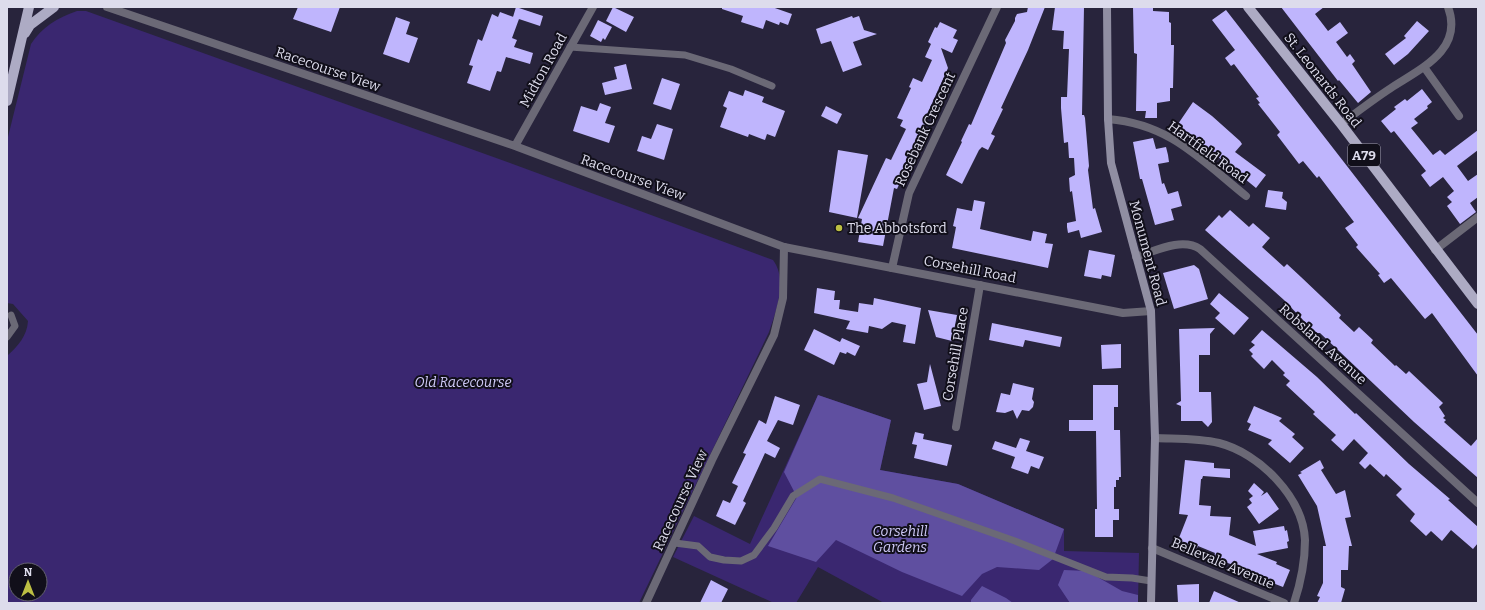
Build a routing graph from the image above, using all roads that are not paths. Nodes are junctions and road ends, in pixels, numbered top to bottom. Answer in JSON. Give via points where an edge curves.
{"nodes":[{"id":1,"x":29,"y":7,"type":"edge"},
{"id":2,"x":54,"y":7,"type":"edge"},
{"id":3,"x":107,"y":7,"type":"edge"},
{"id":4,"x":593,"y":7,"type":"edge"},
{"id":5,"x":997,"y":7,"type":"edge"},
{"id":6,"x":1107,"y":7,"type":"edge"},
{"id":7,"x":1248,"y":7,"type":"edge"},
{"id":8,"x":1448,"y":7,"type":"edge"},
{"id":9,"x":118,"y":9,"type":"edge"},
{"id":10,"x":23,"y":36,"type":"junction"},
{"id":11,"x":570,"y":47,"type":"junction"},
{"id":12,"x":1424,"y":67,"type":"junction"},
{"id":13,"x":772,"y":86,"type":"dead end"},
{"id":14,"x":7,"y":101,"type":"edge"},
{"id":15,"x":1459,"y":116,"type":"dead end"},
{"id":16,"x":1108,"y":119,"type":"junction"},
{"id":17,"x":1341,"y":124,"type":"junction"},
{"id":18,"x":516,"y":146,"type":"junction"},
{"id":19,"x":1246,"y":196,"type":"dead end"},
{"id":20,"x":1478,"y":216,"type":"edge"},
{"id":21,"x":784,"y":247,"type":"junction"},
{"id":22,"x":1435,"y":250,"type":"junction"},
{"id":23,"x":1136,"y":256,"type":"junction"},
{"id":24,"x":892,"y":268,"type":"junction"},
{"id":25,"x":980,"y":285,"type":"junction"},
{"id":26,"x":1478,"y":304,"type":"edge"},
{"id":27,"x":1151,"y":311,"type":"junction"},
{"id":28,"x":11,"y":315,"type":"dead end"},
{"id":29,"x":7,"y":337,"type":"edge"},
{"id":30,"x":956,"y":427,"type":"dead end"},
{"id":31,"x":1156,"y":438,"type":"junction"},
{"id":32,"x":1478,"y":503,"type":"edge"},
{"id":33,"x":675,"y":542,"type":"junction"},
{"id":34,"x":1152,"y":548,"type":"junction"},
{"id":35,"x":1151,"y":581,"type":"junction"},
{"id":36,"x":646,"y":603,"type":"edge"},
{"id":37,"x":1151,"y":603,"type":"edge"},
{"id":38,"x":1284,"y":603,"type":"edge"},
{"id":39,"x":1294,"y":603,"type":"edge"}],
"edges":[{"from":1,"to":10,"type":"main road"},
{"from":2,"to":10,"type":"main road","via":[[30,25]]},
{"from":3,"to":9,"type":"street","name":"Racecourse View"},
{"from":4,"to":11,"type":"street","name":"Midton Road"},
{"from":5,"to":24,"type":"street","name":"Rosebank Crescent","via":[[909,192]]},
{"from":6,"to":16,"type":"main road","name":"Monument Road"},
{"from":7,"to":17,"type":"main road","name":"St. Leonards Road","number":"A79"},
{"from":8,"to":12,"type":"street","via":[[1451,16],[1450,38],[1439,54]]},
{"from":9,"to":18,"type":"street","name":"Racecourse View"},
{"from":10,"to":14,"type":"main road"},
{"from":11,"to":13,"type":"lane","via":[[685,55],[731,69]]},
{"from":11,"to":18,"type":"street","name":"Midton Road"},
{"from":12,"to":15,"type":"street"},
{"from":12,"to":17,"type":"street"},
{"from":16,"to":19,"type":"street","name":"Hartfield Road","via":[[1148,126],[1168,135]]},
{"from":16,"to":23,"type":"main road","name":"Monument Road","via":[[1111,163]]},
{"from":17,"to":22,"type":"main road","name":"St. Leonards Road","number":"A79"},
{"from":18,"to":21,"type":"street","name":"Racecourse View"},
{"from":20,"to":22,"type":"street"},
{"from":21,"to":24,"type":"street","name":"Corsehill Road"},
{"from":21,"to":33,"type":"street","name":"Racecourse View","via":[[783,298],[774,335],[712,460]]},
{"from":22,"to":26,"type":"main road","name":"St. Leonards Road","number":"A79"},
{"from":23,"to":27,"type":"main road","name":"Monument Road"},
{"from":23,"to":32,"type":"street","name":"Robsland Avenue","via":[[1181,244],[1194,245],[1200,249]]},
{"from":24,"to":25,"type":"street","name":"Corsehill Road"},
{"from":25,"to":27,"type":"street","name":"Corsehill Road","via":[[1123,312]]},
{"from":25,"to":30,"type":"street","name":"Corsehill Place"},
{"from":27,"to":31,"type":"main road","name":"Monument Road"},
{"from":28,"to":29,"type":"lane","via":[[15,326]]},
{"from":31,"to":34,"type":"main road","name":"Monument Road"},
{"from":31,"to":39,"type":"street","via":[[1220,443],[1241,451],[1263,466],[1283,487],[1297,511],[1305,539],[1303,574]]},
{"from":33,"to":35,"type":"lane","via":[[698,546],[710,557],[741,561],[754,555],[793,496],[820,479],[893,498],[1015,541],[1106,577]]},
{"from":33,"to":36,"type":"street","name":"Racecourse View"},
{"from":34,"to":35,"type":"main road","name":"Monument Road"},
{"from":34,"to":38,"type":"street","name":"Bellevale Avenue"},
{"from":35,"to":37,"type":"main road","name":"Monument Road"}]}
